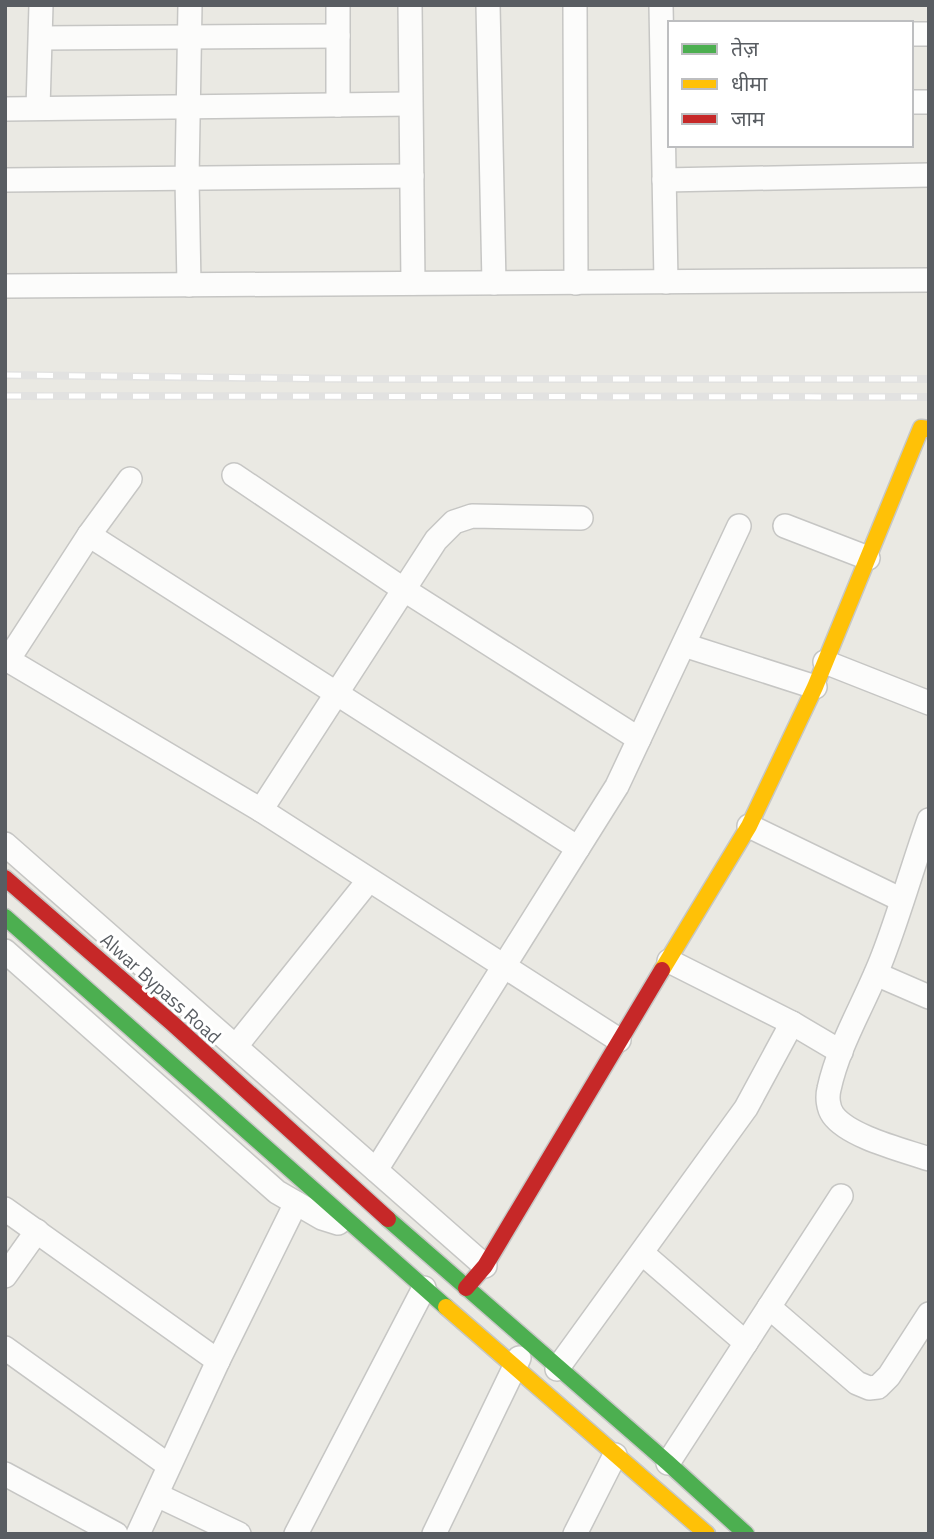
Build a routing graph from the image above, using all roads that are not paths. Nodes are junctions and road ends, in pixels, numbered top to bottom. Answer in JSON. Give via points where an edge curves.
{"nodes":[{"id":1,"x":41,"y":5,"type":"edge"},
{"id":2,"x":190,"y":5,"type":"edge"},
{"id":3,"x":338,"y":5,"type":"edge"},
{"id":4,"x":410,"y":5,"type":"edge"},
{"id":5,"x":488,"y":5,"type":"edge"},
{"id":6,"x":575,"y":5,"type":"edge"},
{"id":7,"x":662,"y":5,"type":"edge"},
{"id":8,"x":666,"y":33,"type":"edge"},
{"id":9,"x":338,"y":36,"type":"junction"},
{"id":10,"x":191,"y":37,"type":"junction"},
{"id":11,"x":41,"y":38,"type":"junction"},
{"id":12,"x":410,"y":104,"type":"junction"},
{"id":13,"x":338,"y":105,"type":"junction"},
{"id":14,"x":666,"y":105,"type":"edge"},
{"id":15,"x":188,"y":107,"type":"junction"},
{"id":16,"x":38,"y":108,"type":"junction"},
{"id":17,"x":5,"y":109,"type":"edge"},
{"id":18,"x":929,"y":175,"type":"edge"},
{"id":19,"x":412,"y":176,"type":"junction"},
{"id":20,"x":187,"y":178,"type":"junction"},
{"id":21,"x":5,"y":180,"type":"edge"},
{"id":22,"x":664,"y":180,"type":"junction"},
{"id":23,"x":929,"y":280,"type":"edge"},
{"id":24,"x":666,"y":282,"type":"junction"},
{"id":25,"x":494,"y":283,"type":"junction"},
{"id":26,"x":576,"y":283,"type":"junction"},
{"id":27,"x":413,"y":284,"type":"junction"},
{"id":28,"x":189,"y":285,"type":"junction"},
{"id":29,"x":5,"y":286,"type":"edge"},
{"id":30,"x":929,"y":429,"type":"edge"},
{"id":31,"x":234,"y":475,"type":"dead end"},
{"id":32,"x":130,"y":480,"type":"dead end"},
{"id":33,"x":581,"y":518,"type":"dead end"},
{"id":34,"x":739,"y":526,"type":"dead end"},
{"id":35,"x":785,"y":526,"type":"dead end"},
{"id":36,"x":89,"y":535,"type":"junction"},
{"id":37,"x":868,"y":558,"type":"junction"},
{"id":38,"x":403,"y":589,"type":"junction"},
{"id":39,"x":684,"y":645,"type":"junction"},
{"id":40,"x":825,"y":662,"type":"junction"},
{"id":41,"x":815,"y":687,"type":"junction"},
{"id":42,"x":335,"y":692,"type":"junction"},
{"id":43,"x":929,"y":704,"type":"edge"},
{"id":44,"x":639,"y":739,"type":"junction"},
{"id":45,"x":261,"y":810,"type":"junction"},
{"id":46,"x":929,"y":820,"type":"edge"},
{"id":47,"x":749,"y":826,"type":"junction"},
{"id":48,"x":5,"y":844,"type":"edge"},
{"id":49,"x":578,"y":848,"type":"junction"},
{"id":50,"x":924,"y":848,"type":"edge"},
{"id":51,"x":5,"y":878,"type":"edge"},
{"id":52,"x":369,"y":880,"type":"junction"},
{"id":53,"x":902,"y":900,"type":"junction"},
{"id":54,"x":5,"y":917,"type":"edge"},
{"id":55,"x":5,"y":951,"type":"edge"},
{"id":56,"x":669,"y":961,"type":"junction"},
{"id":57,"x":502,"y":966,"type":"junction"},
{"id":58,"x":876,"y":974,"type":"junction"},
{"id":59,"x":929,"y":997,"type":"edge"},
{"id":60,"x":792,"y":1023,"type":"junction"},
{"id":61,"x":619,"y":1040,"type":"junction"},
{"id":62,"x":236,"y":1046,"type":"junction"},
{"id":63,"x":841,"y":1052,"type":"junction"},
{"id":64,"x":929,"y":1159,"type":"edge"},
{"id":65,"x":376,"y":1170,"type":"junction"},
{"id":66,"x":841,"y":1196,"type":"dead end"},
{"id":67,"x":296,"y":1203,"type":"junction"},
{"id":68,"x":5,"y":1209,"type":"edge"},
{"id":69,"x":357,"y":1229,"type":"junction"},
{"id":70,"x":37,"y":1231,"type":"junction"},
{"id":71,"x":642,"y":1253,"type":"junction"},
{"id":72,"x":485,"y":1266,"type":"junction"},
{"id":73,"x":5,"y":1276,"type":"edge"},
{"id":74,"x":424,"y":1288,"type":"junction"},
{"id":75,"x":466,"y":1288,"type":"junction"},
{"id":76,"x":769,"y":1307,"type":"junction"},
{"id":77,"x":929,"y":1314,"type":"edge"},
{"id":78,"x":526,"y":1342,"type":"junction"},
{"id":79,"x":746,"y":1343,"type":"junction"},
{"id":80,"x":5,"y":1348,"type":"edge"},
{"id":81,"x":218,"y":1361,"type":"junction"},
{"id":82,"x":515,"y":1367,"type":"junction"},
{"id":83,"x":557,"y":1368,"type":"junction"},
{"id":84,"x":615,"y":1455,"type":"junction"},
{"id":85,"x":668,"y":1463,"type":"junction"},
{"id":86,"x":168,"y":1465,"type":"junction"},
{"id":87,"x":5,"y":1474,"type":"edge"},
{"id":88,"x":157,"y":1495,"type":"junction"},
{"id":89,"x":116,"y":1534,"type":"edge"},
{"id":90,"x":138,"y":1534,"type":"edge"},
{"id":91,"x":240,"y":1534,"type":"edge"},
{"id":92,"x":296,"y":1534,"type":"edge"},
{"id":93,"x":434,"y":1534,"type":"edge"},
{"id":94,"x":575,"y":1534,"type":"edge"},
{"id":95,"x":707,"y":1534,"type":"edge"},
{"id":96,"x":746,"y":1534,"type":"edge"}],
"edges":[{"from":1,"to":11,"type":"street"},
{"from":2,"to":10,"type":"street"},
{"from":3,"to":9,"type":"street"},
{"from":4,"to":12,"type":"street"},
{"from":5,"to":25,"type":"street"},
{"from":6,"to":26,"type":"street"},
{"from":7,"to":8,"type":"street"},
{"from":8,"to":14,"type":"street"},
{"from":9,"to":10,"type":"street"},
{"from":9,"to":13,"type":"street"},
{"from":10,"to":11,"type":"street"},
{"from":10,"to":15,"type":"street"},
{"from":11,"to":16,"type":"street"},
{"from":12,"to":13,"type":"street"},
{"from":12,"to":19,"type":"street"},
{"from":13,"to":15,"type":"street"},
{"from":14,"to":22,"type":"street"},
{"from":15,"to":16,"type":"street"},
{"from":15,"to":20,"type":"street"},
{"from":16,"to":17,"type":"street"},
{"from":18,"to":22,"type":"street"},
{"from":19,"to":20,"type":"street"},
{"from":19,"to":27,"type":"street"},
{"from":20,"to":21,"type":"street"},
{"from":20,"to":28,"type":"street"},
{"from":22,"to":24,"type":"street"},
{"from":23,"to":24,"type":"street"},
{"from":24,"to":26,"type":"street"},
{"from":25,"to":26,"type":"street"},
{"from":25,"to":27,"type":"street"},
{"from":27,"to":28,"type":"street"},
{"from":28,"to":29,"type":"street"},
{"from":30,"to":37,"type":"main road","via":[[921,428]]},
{"from":31,"to":38,"type":"street"},
{"from":32,"to":36,"type":"street"},
{"from":33,"to":38,"type":"street","via":[[472,516],[454,522]]},
{"from":34,"to":39,"type":"street"},
{"from":35,"to":37,"type":"street"},
{"from":36,"to":42,"type":"street"},
{"from":36,"to":45,"type":"street","via":[[8,660]]},
{"from":37,"to":40,"type":"main road"},
{"from":38,"to":42,"type":"street"},
{"from":38,"to":44,"type":"street"},
{"from":39,"to":41,"type":"street"},
{"from":39,"to":44,"type":"street"},
{"from":40,"to":41,"type":"main road"},
{"from":40,"to":43,"type":"street"},
{"from":41,"to":47,"type":"main road"},
{"from":42,"to":45,"type":"street"},
{"from":42,"to":49,"type":"street"},
{"from":44,"to":49,"type":"street","via":[[617,786]]},
{"from":45,"to":52,"type":"street"},
{"from":46,"to":50,"type":"street"},
{"from":47,"to":53,"type":"street"},
{"from":47,"to":56,"type":"main road"},
{"from":48,"to":62,"type":"street"},
{"from":49,"to":57,"type":"street"},
{"from":50,"to":53,"type":"street"},
{"from":51,"to":75,"type":"main road","name":"Alwar Bypass Road"},
{"from":52,"to":57,"type":"street"},
{"from":52,"to":62,"type":"street"},
{"from":53,"to":58,"type":"street"},
{"from":54,"to":69,"type":"main road"},
{"from":55,"to":67,"type":"street","via":[[277,1192]]},
{"from":56,"to":60,"type":"street"},
{"from":56,"to":61,"type":"main road"},
{"from":57,"to":61,"type":"street"},
{"from":57,"to":65,"type":"street"},
{"from":58,"to":59,"type":"street"},
{"from":58,"to":63,"type":"street"},
{"from":60,"to":63,"type":"street"},
{"from":60,"to":71,"type":"street","via":[[746,1108]]},
{"from":61,"to":72,"type":"main road"},
{"from":62,"to":65,"type":"street"},
{"from":63,"to":64,"type":"street","via":[[828,1091],[833,1115],[855,1132]]},
{"from":65,"to":72,"type":"street"},
{"from":66,"to":76,"type":"street"},
{"from":67,"to":69,"type":"street","via":[[322,1218]]},
{"from":67,"to":81,"type":"street"},
{"from":68,"to":70,"type":"street"},
{"from":69,"to":74,"type":"main road"},
{"from":70,"to":73,"type":"street"},
{"from":70,"to":81,"type":"street"},
{"from":71,"to":79,"type":"street"},
{"from":71,"to":83,"type":"street"},
{"from":72,"to":75,"type":"main road"},
{"from":74,"to":82,"type":"main road"},
{"from":74,"to":92,"type":"street"},
{"from":75,"to":78,"type":"main road","name":"Alwar Bypass Road"},
{"from":76,"to":77,"type":"street","via":[[857,1383],[869,1388],[878,1387],[889,1376]]},
{"from":76,"to":79,"type":"street"},
{"from":78,"to":82,"type":"street"},
{"from":78,"to":83,"type":"main road","name":"Alwar Bypass Road"},
{"from":79,"to":85,"type":"street"},
{"from":80,"to":86,"type":"street"},
{"from":81,"to":86,"type":"street"},
{"from":82,"to":84,"type":"main road"},
{"from":82,"to":93,"type":"street"},
{"from":83,"to":85,"type":"main road","name":"Alwar Bypass Road"},
{"from":84,"to":94,"type":"street"},
{"from":84,"to":95,"type":"main road"},
{"from":85,"to":96,"type":"main road","name":"Alwar Bypass Road"},
{"from":86,"to":88,"type":"street"},
{"from":87,"to":89,"type":"street"},
{"from":88,"to":90,"type":"street"},
{"from":88,"to":91,"type":"street"}]}
